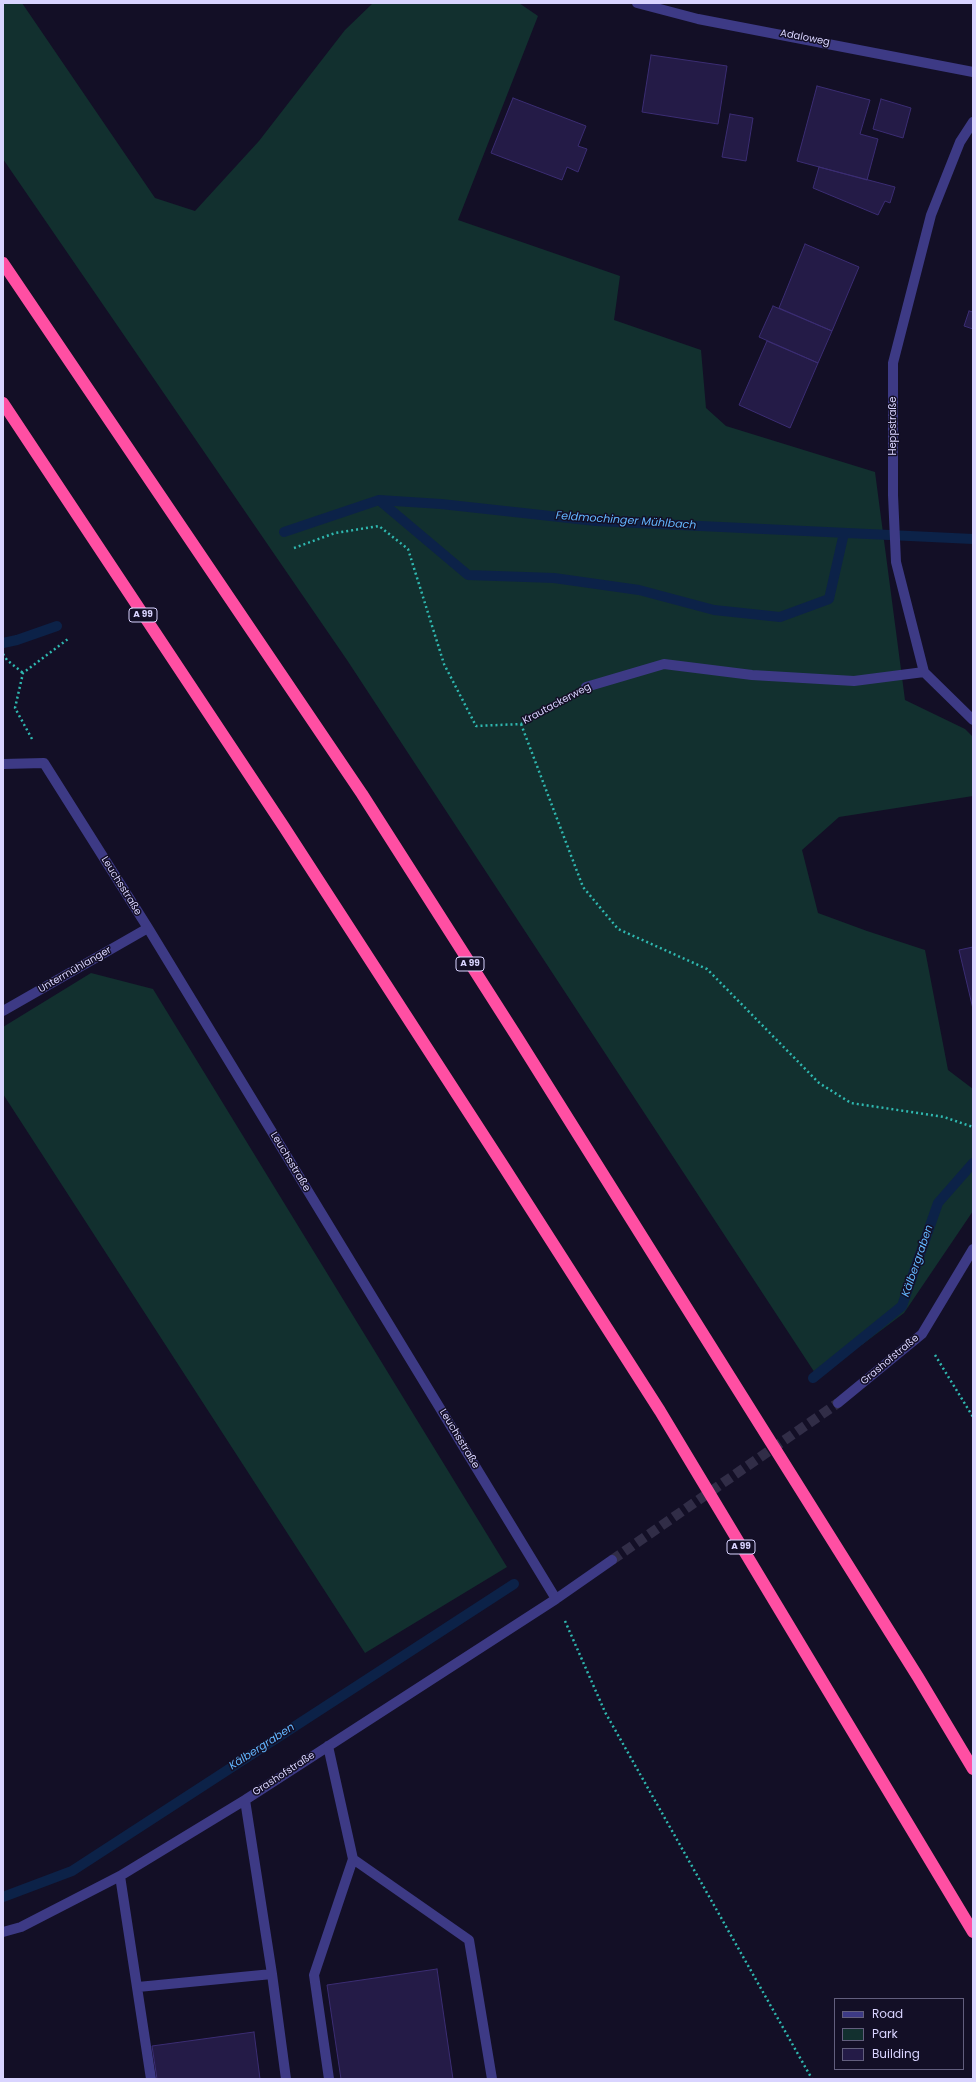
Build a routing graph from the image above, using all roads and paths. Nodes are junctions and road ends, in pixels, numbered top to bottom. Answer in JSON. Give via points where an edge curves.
{"nodes":[{"id":1,"x":637,"y":3,"type":"edge"},
{"id":2,"x":973,"y":72,"type":"edge"},
{"id":3,"x":973,"y":122,"type":"edge"},
{"id":4,"x":3,"y":263,"type":"edge"},
{"id":5,"x":3,"y":403,"type":"edge"},
{"id":6,"x":294,"y":548,"type":"dead end"},
{"id":7,"x":68,"y":639,"type":"dead end"},
{"id":8,"x":3,"y":654,"type":"edge"},
{"id":9,"x":23,"y":672,"type":"junction"},
{"id":10,"x":924,"y":672,"type":"junction"},
{"id":11,"x":586,"y":687,"type":"joint"},
{"id":12,"x":973,"y":720,"type":"edge"},
{"id":13,"x":522,"y":724,"type":"junction"},
{"id":14,"x":44,"y":763,"type":"junction"},
{"id":15,"x":3,"y":764,"type":"edge"},
{"id":16,"x":148,"y":928,"type":"junction"},
{"id":17,"x":3,"y":1011,"type":"edge"},
{"id":18,"x":973,"y":1127,"type":"edge"},
{"id":19,"x":973,"y":1249,"type":"edge"},
{"id":20,"x":922,"y":1334,"type":"junction"},
{"id":21,"x":838,"y":1403,"type":"tunnel mouth"},
{"id":22,"x":973,"y":1417,"type":"edge"},
{"id":23,"x":612,"y":1560,"type":"tunnel mouth"},
{"id":24,"x":556,"y":1599,"type":"junction"},
{"id":25,"x":328,"y":1746,"type":"junction"},
{"id":26,"x":973,"y":1769,"type":"edge"},
{"id":27,"x":245,"y":1800,"type":"junction"},
{"id":28,"x":353,"y":1859,"type":"junction"},
{"id":29,"x":120,"y":1876,"type":"junction"},
{"id":30,"x":3,"y":1932,"type":"edge"},
{"id":31,"x":973,"y":1932,"type":"edge"},
{"id":32,"x":272,"y":1974,"type":"junction"},
{"id":33,"x":138,"y":1988,"type":"junction"},
{"id":34,"x":151,"y":2079,"type":"edge"},
{"id":35,"x":286,"y":2079,"type":"edge"},
{"id":36,"x":329,"y":2079,"type":"edge"},
{"id":37,"x":492,"y":2079,"type":"edge"},
{"id":38,"x":812,"y":2079,"type":"edge"}],
"edges":[{"from":1,"to":2,"type":"street","name":"Adaloweg","via":[[698,19]]},
{"from":3,"to":10,"type":"street","name":"Heppstraße","via":[[960,142],[931,215],[893,363],[896,562]]},
{"from":4,"to":26,"type":"highway","number":"A 99","via":[[362,794],[517,1037]]},
{"from":5,"to":31,"type":"highway","number":"A 99","via":[[292,840],[660,1411]]},
{"from":6,"to":13,"type":"path","name":"Krautackerweg","via":[[335,533],[379,526],[408,549],[444,664],[476,726]]},
{"from":7,"to":9,"type":"path"},
{"from":8,"to":9,"type":"path"},
{"from":9,"to":14,"type":"path","via":[[15,708]]},
{"from":10,"to":11,"type":"street","name":"Krautackerweg","via":[[854,680],[752,674],[664,664]]},
{"from":10,"to":12,"type":"street"},
{"from":11,"to":13,"type":"path","name":"Krautackerweg"},
{"from":13,"to":18,"type":"path","via":[[583,887],[618,929],[707,969],[819,1083],[851,1103],[944,1117]]},
{"from":14,"to":15,"type":"street"},
{"from":14,"to":16,"type":"street","name":"Leuchsstraße"},
{"from":16,"to":17,"type":"street","name":"Untermühlanger"},
{"from":16,"to":24,"type":"street","name":"Leuchsstraße"},
{"from":19,"to":20,"type":"street","name":"Grashofstraße"},
{"from":20,"to":21,"type":"street","name":"Grashofstraße"},
{"from":20,"to":22,"type":"path"},
{"from":23,"to":24,"type":"street","name":"Grashofstraße"},
{"from":24,"to":25,"type":"street","name":"Grashofstraße"},
{"from":24,"to":38,"type":"path","via":[[605,1712]]},
{"from":25,"to":27,"type":"street","name":"Grashofstraße"},
{"from":25,"to":28,"type":"street"},
{"from":27,"to":29,"type":"street","name":"Grashofstraße"},
{"from":27,"to":32,"type":"street"},
{"from":28,"to":36,"type":"street","via":[[314,1975]]},
{"from":28,"to":37,"type":"street","via":[[469,1940]]},
{"from":29,"to":30,"type":"street","name":"Grashofstraße","via":[[21,1927]]},
{"from":29,"to":33,"type":"street"},
{"from":32,"to":33,"type":"street"},
{"from":32,"to":35,"type":"street"},
{"from":33,"to":34,"type":"street"}]}
